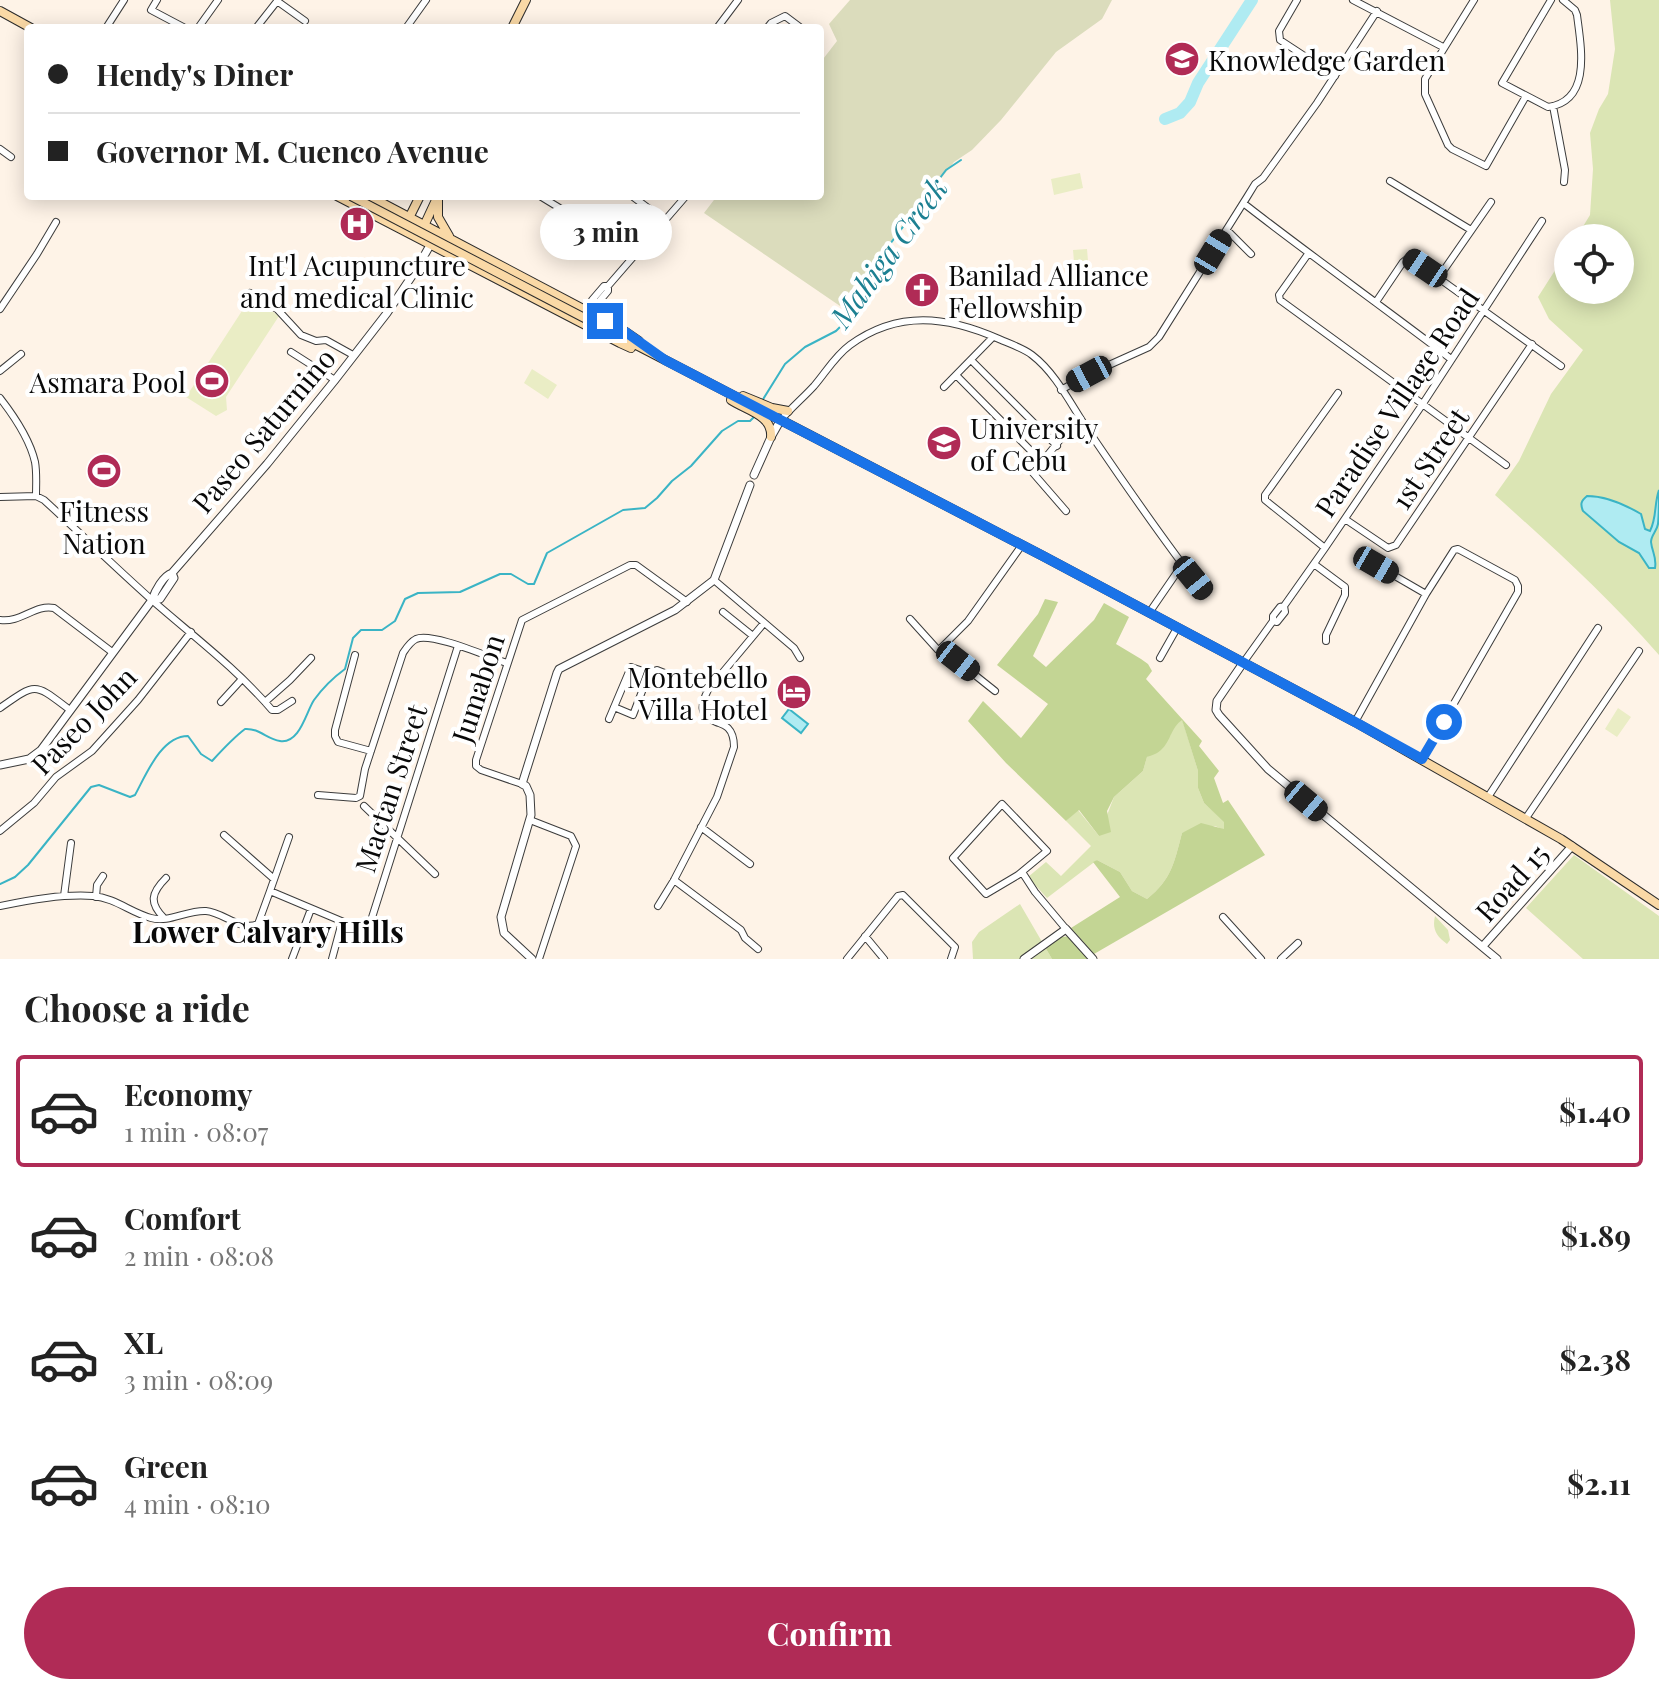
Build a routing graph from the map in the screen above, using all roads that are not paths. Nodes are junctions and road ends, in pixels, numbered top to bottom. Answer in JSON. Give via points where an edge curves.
{"nodes":[{"id":1,"x":124,"y":0,"type":"edge"},
{"id":2,"x":157,"y":0,"type":"edge"},
{"id":3,"x":218,"y":0,"type":"edge"},
{"id":4,"x":426,"y":0,"type":"edge"},
{"id":5,"x":526,"y":0,"type":"edge"},
{"id":6,"x":738,"y":0,"type":"edge"},
{"id":7,"x":1297,"y":0,"type":"edge"},
{"id":8,"x":1353,"y":0,"type":"edge"},
{"id":9,"x":1474,"y":0,"type":"edge"},
{"id":10,"x":1551,"y":0,"type":"edge"},
{"id":11,"x":1563,"y":0,"type":"edge"},
{"id":12,"x":277,"y":1,"type":"edge"},
{"id":13,"x":0,"y":11,"type":"edge"},
{"id":14,"x":1377,"y":11,"type":"junction"},
{"id":15,"x":305,"y":21,"type":"dead end"},
{"id":16,"x":170,"y":23,"type":"edge"},
{"id":17,"x":24,"y":24,"type":"edge"},
{"id":18,"x":109,"y":24,"type":"edge"},
{"id":19,"x":201,"y":24,"type":"edge"},
{"id":20,"x":259,"y":24,"type":"edge"},
{"id":21,"x":409,"y":24,"type":"edge"},
{"id":22,"x":514,"y":24,"type":"edge"},
{"id":23,"x":720,"y":24,"type":"edge"},
{"id":24,"x":770,"y":24,"type":"edge"},
{"id":25,"x":796,"y":24,"type":"edge"},
{"id":26,"x":1443,"y":47,"type":"junction"},
{"id":27,"x":1335,"y":76,"type":"junction"},
{"id":28,"x":1526,"y":96,"type":"junction"},
{"id":29,"x":1553,"y":106,"type":"junction"},
{"id":30,"x":0,"y":149,"type":"edge"},
{"id":31,"x":11,"y":157,"type":"dead end"},
{"id":32,"x":1390,"y":181,"type":"dead end"},
{"id":33,"x":1564,"y":182,"type":"dead end"},
{"id":34,"x":354,"y":200,"type":"edge"},
{"id":35,"x":355,"y":200,"type":"edge"},
{"id":36,"x":376,"y":200,"type":"edge"},
{"id":37,"x":418,"y":200,"type":"edge"},
{"id":38,"x":436,"y":200,"type":"edge"},
{"id":39,"x":438,"y":200,"type":"edge"},
{"id":40,"x":547,"y":200,"type":"edge"},
{"id":41,"x":637,"y":200,"type":"edge"},
{"id":42,"x":682,"y":200,"type":"edge"},
{"id":43,"x":1491,"y":202,"type":"dead end"},
{"id":44,"x":381,"y":203,"type":"junction"},
{"id":45,"x":1247,"y":206,"type":"dead end"},
{"id":46,"x":375,"y":216,"type":"junction"},
{"id":47,"x":410,"y":217,"type":"junction"},
{"id":48,"x":664,"y":220,"type":"junction"},
{"id":49,"x":1542,"y":221,"type":"dead end"},
{"id":50,"x":56,"y":222,"type":"dead end"},
{"id":51,"x":424,"y":225,"type":"junction"},
{"id":52,"x":403,"y":230,"type":"junction"},
{"id":53,"x":1227,"y":230,"type":"junction"},
{"id":54,"x":1471,"y":230,"type":"junction"},
{"id":55,"x":437,"y":232,"type":"junction"},
{"id":56,"x":417,"y":238,"type":"junction"},
{"id":57,"x":452,"y":240,"type":"junction"},
{"id":58,"x":431,"y":245,"type":"junction"},
{"id":59,"x":1251,"y":254,"type":"dead end"},
{"id":60,"x":1308,"y":254,"type":"junction"},
{"id":61,"x":631,"y":258,"type":"junction"},
{"id":62,"x":500,"y":265,"type":"junction"},
{"id":63,"x":520,"y":276,"type":"junction"},
{"id":64,"x":494,"y":277,"type":"junction"},
{"id":65,"x":1439,"y":277,"type":"junction"},
{"id":66,"x":514,"y":288,"type":"junction"},
{"id":67,"x":250,"y":293,"type":"dead end"},
{"id":68,"x":1376,"y":302,"type":"junction"},
{"id":69,"x":590,"y":308,"type":"junction"},
{"id":70,"x":0,"y":309,"type":"edge"},
{"id":71,"x":1483,"y":309,"type":"junction"},
{"id":72,"x":993,"y":337,"type":"junction"},
{"id":73,"x":1532,"y":344,"type":"junction"},
{"id":74,"x":291,"y":352,"type":"dead end"},
{"id":75,"x":21,"y":354,"type":"dead end"},
{"id":76,"x":353,"y":355,"type":"junction"},
{"id":77,"x":1451,"y":359,"type":"junction"},
{"id":78,"x":665,"y":360,"type":"junction"},
{"id":79,"x":971,"y":360,"type":"junction"},
{"id":80,"x":1561,"y":366,"type":"dead end"},
{"id":81,"x":1,"y":367,"type":"edge"},
{"id":82,"x":956,"y":375,"type":"junction"},
{"id":83,"x":701,"y":379,"type":"junction"},
{"id":84,"x":335,"y":380,"type":"junction"},
{"id":85,"x":944,"y":387,"type":"dead end"},
{"id":86,"x":1061,"y":390,"type":"junction"},
{"id":87,"x":1338,"y":393,"type":"dead end"},
{"id":88,"x":0,"y":398,"type":"edge"},
{"id":89,"x":741,"y":400,"type":"junction"},
{"id":90,"x":1422,"y":405,"type":"junction"},
{"id":91,"x":788,"y":411,"type":"junction"},
{"id":92,"x":765,"y":412,"type":"junction"},
{"id":93,"x":1080,"y":419,"type":"junction"},
{"id":94,"x":780,"y":421,"type":"junction"},
{"id":95,"x":771,"y":437,"type":"junction"},
{"id":96,"x":1470,"y":438,"type":"junction"},
{"id":97,"x":1057,"y":446,"type":"junction"},
{"id":98,"x":1042,"y":462,"type":"junction"},
{"id":99,"x":1506,"y":465,"type":"dead end"},
{"id":100,"x":754,"y":475,"type":"dead end"},
{"id":101,"x":750,"y":485,"type":"dead end"},
{"id":102,"x":36,"y":496,"type":"junction"},
{"id":103,"x":0,"y":497,"type":"edge"},
{"id":104,"x":1066,"y":511,"type":"dead end"},
{"id":105,"x":1345,"y":519,"type":"junction"},
{"id":106,"x":1022,"y":545,"type":"junction"},
{"id":107,"x":1325,"y":548,"type":"junction"},
{"id":108,"x":1314,"y":564,"type":"junction"},
{"id":109,"x":1182,"y":565,"type":"junction"},
{"id":110,"x":1376,"y":565,"type":"dead end"},
{"id":111,"x":714,"y":580,"type":"junction"},
{"id":112,"x":1203,"y":591,"type":"dead end"},
{"id":113,"x":1426,"y":594,"type":"junction"},
{"id":114,"x":152,"y":600,"type":"junction"},
{"id":115,"x":687,"y":602,"type":"junction"},
{"id":116,"x":723,"y":612,"type":"dead end"},
{"id":117,"x":1149,"y":613,"type":"junction"},
{"id":118,"x":910,"y":619,"type":"dead end"},
{"id":119,"x":0,"y":620,"type":"edge"},
{"id":120,"x":764,"y":623,"type":"junction"},
{"id":121,"x":1177,"y":628,"type":"junction"},
{"id":122,"x":1598,"y":628,"type":"dead end"},
{"id":123,"x":191,"y":632,"type":"junction"},
{"id":124,"x":753,"y":636,"type":"junction"},
{"id":125,"x":1326,"y":641,"type":"dead end"},
{"id":126,"x":458,"y":646,"type":"junction"},
{"id":127,"x":941,"y":648,"type":"junction"},
{"id":128,"x":1639,"y":651,"type":"dead end"},
{"id":129,"x":112,"y":652,"type":"junction"},
{"id":130,"x":355,"y":655,"type":"dead end"},
{"id":131,"x":311,"y":658,"type":"dead end"},
{"id":132,"x":800,"y":658,"type":"dead end"},
{"id":133,"x":1160,"y":658,"type":"dead end"},
{"id":134,"x":507,"y":663,"type":"junction"},
{"id":135,"x":1243,"y":663,"type":"junction"},
{"id":136,"x":649,"y":673,"type":"junction"},
{"id":137,"x":242,"y":679,"type":"junction"},
{"id":138,"x":708,"y":690,"type":"junction"},
{"id":139,"x":995,"y":691,"type":"dead end"},
{"id":140,"x":292,"y":701,"type":"dead end"},
{"id":141,"x":221,"y":702,"type":"dead end"},
{"id":142,"x":265,"y":702,"type":"junction"},
{"id":143,"x":614,"y":707,"type":"junction"},
{"id":144,"x":0,"y":708,"type":"edge"},
{"id":145,"x":70,"y":710,"type":"junction"},
{"id":146,"x":609,"y":719,"type":"dead end"},
{"id":147,"x":1355,"y":722,"type":"junction"},
{"id":148,"x":371,"y":751,"type":"junction"},
{"id":149,"x":1422,"y":759,"type":"junction"},
{"id":150,"x":0,"y":765,"type":"edge"},
{"id":151,"x":522,"y":784,"type":"junction"},
{"id":152,"x":318,"y":795,"type":"dead end"},
{"id":153,"x":1488,"y":797,"type":"junction"},
{"id":154,"x":364,"y":806,"type":"dead end"},
{"id":155,"x":1526,"y":818,"type":"junction"},
{"id":156,"x":530,"y":820,"type":"junction"},
{"id":157,"x":701,"y":827,"type":"junction"},
{"id":158,"x":0,"y":831,"type":"edge"},
{"id":159,"x":224,"y":835,"type":"dead end"},
{"id":160,"x":289,"y":837,"type":"dead end"},
{"id":161,"x":397,"y":838,"type":"junction"},
{"id":162,"x":71,"y":843,"type":"dead end"},
{"id":163,"x":1572,"y":846,"type":"junction"},
{"id":164,"x":750,"y":864,"type":"dead end"},
{"id":165,"x":1022,"y":872,"type":"junction"},
{"id":166,"x":435,"y":874,"type":"dead end"},
{"id":167,"x":103,"y":876,"type":"dead end"},
{"id":168,"x":166,"y":878,"type":"dead end"},
{"id":169,"x":274,"y":879,"type":"junction"},
{"id":170,"x":674,"y":880,"type":"junction"},
{"id":171,"x":270,"y":891,"type":"junction"},
{"id":172,"x":64,"y":896,"type":"junction"},
{"id":173,"x":96,"y":897,"type":"junction"},
{"id":174,"x":1659,"y":905,"type":"edge"},
{"id":175,"x":0,"y":906,"type":"edge"},
{"id":176,"x":658,"y":906,"type":"dead end"},
{"id":177,"x":311,"y":909,"type":"junction"},
{"id":178,"x":1223,"y":917,"type":"dead end"},
{"id":179,"x":165,"y":919,"type":"junction"},
{"id":180,"x":342,"y":922,"type":"junction"},
{"id":181,"x":1066,"y":929,"type":"junction"},
{"id":182,"x":865,"y":936,"type":"junction"},
{"id":183,"x":1298,"y":943,"type":"dead end"},
{"id":184,"x":1483,"y":946,"type":"junction"},
{"id":185,"x":758,"y":949,"type":"dead end"},
{"id":186,"x":1038,"y":949,"type":"junction"},
{"id":187,"x":292,"y":959,"type":"edge"},
{"id":188,"x":332,"y":959,"type":"edge"},
{"id":189,"x":532,"y":959,"type":"edge"},
{"id":190,"x":539,"y":959,"type":"edge"},
{"id":191,"x":847,"y":959,"type":"edge"},
{"id":192,"x":884,"y":959,"type":"edge"},
{"id":193,"x":951,"y":959,"type":"edge"},
{"id":194,"x":1024,"y":959,"type":"edge"},
{"id":195,"x":1044,"y":959,"type":"edge"},
{"id":196,"x":1093,"y":959,"type":"edge"},
{"id":197,"x":1261,"y":959,"type":"edge"},
{"id":198,"x":1281,"y":959,"type":"edge"},
{"id":199,"x":1497,"y":959,"type":"edge"}],
"edges":[{"from":1,"to":18,"type":"street"},
{"from":2,"to":16,"type":"street","via":[[151,10]]},
{"from":3,"to":19,"type":"street"},
{"from":4,"to":21,"type":"street"},
{"from":5,"to":22,"type":"main road"},
{"from":6,"to":23,"type":"street"},
{"from":7,"to":27,"type":"street","via":[[1279,31],[1280,40]]},
{"from":8,"to":14,"type":"street"},
{"from":9,"to":26,"type":"street"},
{"from":10,"to":28,"type":"street","via":[[1502,82]]},
{"from":11,"to":29,"type":"street","via":[[1577,15],[1579,80],[1571,96]]},
{"from":12,"to":15,"type":"street"},
{"from":12,"to":20,"type":"street"},
{"from":13,"to":17,"type":"main road"},
{"from":14,"to":26,"type":"street"},
{"from":14,"to":27,"type":"street"},
{"from":24,"to":25,"type":"street","via":[[785,16]]},
{"from":26,"to":28,"type":"street","via":[[1425,79],[1425,94],[1452,149],[1486,166]]},
{"from":27,"to":53,"type":"street"},
{"from":28,"to":29,"type":"street"},
{"from":29,"to":33,"type":"street"},
{"from":30,"to":31,"type":"street"},
{"from":32,"to":54,"type":"street"},
{"from":34,"to":46,"type":"main road"},
{"from":35,"to":78,"type":"main road","bridge":true},
{"from":36,"to":44,"type":"main road"},
{"from":37,"to":47,"type":"main road"},
{"from":38,"to":51,"type":"main road"},
{"from":39,"to":57,"type":"main road","via":[[439,220]]},
{"from":40,"to":61,"type":"street"},
{"from":41,"to":48,"type":"street"},
{"from":42,"to":48,"type":"street"},
{"from":43,"to":54,"type":"street"},
{"from":44,"to":46,"type":"main road"},
{"from":44,"to":47,"type":"main road"},
{"from":45,"to":60,"type":"street"},
{"from":46,"to":52,"type":"main road"},
{"from":47,"to":51,"type":"main road"},
{"from":47,"to":52,"type":"main road"},
{"from":48,"to":61,"type":"street"},
{"from":49,"to":71,"type":"street","name":"Paradise Village Road"},
{"from":50,"to":70,"type":"street"},
{"from":51,"to":55,"type":"main road"},
{"from":51,"to":56,"type":"main road"},
{"from":52,"to":56,"type":"main road"},
{"from":53,"to":59,"type":"street"},
{"from":53,"to":86,"type":"street","via":[[1149,347]]},
{"from":54,"to":65,"type":"street"},
{"from":55,"to":57,"type":"main road"},
{"from":55,"to":58,"type":"street","name":"Paseo Saturnino"},
{"from":56,"to":58,"type":"main road"},
{"from":57,"to":62,"type":"main road"},
{"from":58,"to":64,"type":"main road"},
{"from":58,"to":76,"type":"street","name":"Paseo Saturnino"},
{"from":60,"to":68,"type":"street"},
{"from":60,"to":90,"type":"street","via":[[1280,300]]},
{"from":61,"to":69,"type":"street"},
{"from":62,"to":63,"type":"main road"},
{"from":62,"to":64,"type":"main road","via":[[494,268]]},
{"from":63,"to":66,"type":"main road"},
{"from":63,"to":69,"type":"main road"},
{"from":64,"to":66,"type":"main road"},
{"from":65,"to":68,"type":"street","via":[[1408,258]]},
{"from":65,"to":71,"type":"street"},
{"from":66,"to":78,"type":"main road","via":[[620,343]]},
{"from":67,"to":76,"type":"street","via":[[277,309],[301,335],[326,340]]},
{"from":68,"to":77,"type":"street"},
{"from":69,"to":78,"type":"main road"},
{"from":71,"to":73,"type":"street"},
{"from":71,"to":77,"type":"street","name":"Paradise Village Road"},
{"from":72,"to":79,"type":"street"},
{"from":72,"to":86,"type":"street","via":[[1031,354]]},
{"from":72,"to":91,"type":"street","via":[[937,320],[892,324],[846,348]]},
{"from":73,"to":80,"type":"street"},
{"from":73,"to":96,"type":"street","name":"1st Street"},
{"from":74,"to":84,"type":"street"},
{"from":75,"to":81,"type":"street"},
{"from":76,"to":84,"type":"street","name":"Paseo Saturnino"},
{"from":77,"to":90,"type":"street","name":"Paradise Village Road"},
{"from":78,"to":83,"type":"main road"},
{"from":79,"to":82,"type":"street"},
{"from":79,"to":97,"type":"street"},
{"from":82,"to":85,"type":"street"},
{"from":82,"to":98,"type":"street"},
{"from":83,"to":89,"type":"main road"},
{"from":83,"to":89,"type":"main road"},
{"from":84,"to":114,"type":"street","name":"Paseo Saturnino","via":[[168,574]]},
{"from":86,"to":93,"type":"street"},
{"from":87,"to":107,"type":"street","via":[[1265,495]]},
{"from":88,"to":102,"type":"street","via":[[32,454]]},
{"from":89,"to":92,"type":"main road"},
{"from":90,"to":96,"type":"street"},
{"from":90,"to":105,"type":"street","name":"Paradise Village Road"},
{"from":91,"to":92,"type":"main road"},
{"from":91,"to":94,"type":"street"},
{"from":92,"to":94,"type":"main road"},
{"from":92,"to":95,"type":"main road"},
{"from":93,"to":97,"type":"street"},
{"from":93,"to":109,"type":"street"},
{"from":94,"to":95,"type":"street"},
{"from":94,"to":106,"type":"main road"},
{"from":95,"to":100,"type":"street"},
{"from":96,"to":99,"type":"street"},
{"from":96,"to":105,"type":"street","name":"1st Street","via":[[1392,548]]},
{"from":97,"to":98,"type":"street"},
{"from":98,"to":104,"type":"street","via":[[1033,473]]},
{"from":101,"to":111,"type":"street"},
{"from":102,"to":103,"type":"street"},
{"from":102,"to":114,"type":"street"},
{"from":105,"to":107,"type":"street","name":"Paradise Village Road"},
{"from":106,"to":117,"type":"main road"},
{"from":106,"to":127,"type":"street","via":[[968,621]]},
{"from":107,"to":108,"type":"street","name":"Paradise Village Road"},
{"from":108,"to":125,"type":"street","via":[[1345,587]]},
{"from":108,"to":135,"type":"street","name":"Paradise Village Road","via":[[1285,612]]},
{"from":109,"to":112,"type":"street"},
{"from":109,"to":117,"type":"street"},
{"from":110,"to":113,"type":"street"},
{"from":111,"to":115,"type":"street"},
{"from":111,"to":120,"type":"street"},
{"from":113,"to":147,"type":"street"},
{"from":113,"to":149,"type":"street","via":[[1458,549],[1518,586]]},
{"from":114,"to":123,"type":"street"},
{"from":114,"to":129,"type":"street","name":"Paseo Saturnino"},
{"from":115,"to":134,"type":"street","name":"Jumabon","via":[[630,565],[522,620]]},
{"from":115,"to":151,"type":"street","via":[[559,669]]},
{"from":116,"to":124,"type":"street"},
{"from":117,"to":121,"type":"main road"},
{"from":118,"to":127,"type":"street"},
{"from":119,"to":129,"type":"street","via":[[54,608]]},
{"from":120,"to":124,"type":"street"},
{"from":120,"to":132,"type":"street"},
{"from":121,"to":133,"type":"street"},
{"from":121,"to":135,"type":"main road"},
{"from":122,"to":153,"type":"street"},
{"from":123,"to":137,"type":"street"},
{"from":123,"to":158,"type":"street","name":"Paseo John","via":[[92,751],[56,777]]},
{"from":124,"to":138,"type":"street"},
{"from":126,"to":134,"type":"street"},
{"from":126,"to":148,"type":"street","via":[[432,637],[410,643]]},
{"from":126,"to":161,"type":"street","name":"Mactan Street"},
{"from":127,"to":139,"type":"street"},
{"from":128,"to":155,"type":"street"},
{"from":129,"to":145,"type":"street","name":"Paseo Saturnino"},
{"from":130,"to":148,"type":"street","via":[[335,736],[338,742]]},
{"from":131,"to":142,"type":"street"},
{"from":134,"to":151,"type":"street","name":"Jumabon","via":[[476,766]]},
{"from":135,"to":147,"type":"main road"},
{"from":135,"to":184,"type":"street","via":[[1216,710],[1268,769]]},
{"from":136,"to":138,"type":"street","via":[[660,670]]},
{"from":136,"to":143,"type":"street","via":[[631,667]]},
{"from":136,"to":143,"type":"street","via":[[633,715]]},
{"from":137,"to":141,"type":"street"},
{"from":137,"to":142,"type":"street"},
{"from":138,"to":157,"type":"street","via":[[702,701],[704,714],[728,728],[734,747]]},
{"from":140,"to":142,"type":"street","via":[[275,711]]},
{"from":143,"to":146,"type":"street"},
{"from":144,"to":145,"type":"street","via":[[35,688]]},
{"from":145,"to":150,"type":"street","name":"Paseo Saturnino","via":[[41,750],[29,759]]},
{"from":147,"to":149,"type":"main road"},
{"from":148,"to":152,"type":"street","via":[[360,796]]},
{"from":149,"to":153,"type":"main road"},
{"from":151,"to":156,"type":"street","via":[[530,795]]},
{"from":153,"to":155,"type":"main road"},
{"from":154,"to":161,"type":"street"},
{"from":155,"to":163,"type":"main road"},
{"from":156,"to":189,"type":"street","via":[[501,925]]},
{"from":156,"to":190,"type":"street","via":[[571,836],[576,846]]},
{"from":157,"to":164,"type":"street"},
{"from":157,"to":170,"type":"street"},
{"from":159,"to":169,"type":"street"},
{"from":160,"to":169,"type":"street"},
{"from":161,"to":166,"type":"street"},
{"from":161,"to":180,"type":"street","name":"Mactan Street","via":[[369,927],[365,931]]},
{"from":162,"to":172,"type":"street"},
{"from":163,"to":174,"type":"main road"},
{"from":163,"to":184,"type":"street","name":"Road 15"},
{"from":165,"to":165,"type":"street","via":[[1047,851],[1002,804],[953,858],[986,894]]},
{"from":165,"to":181,"type":"street"},
{"from":167,"to":173,"type":"street"},
{"from":168,"to":179,"type":"street","via":[[157,887],[154,902]]},
{"from":169,"to":171,"type":"street"},
{"from":170,"to":176,"type":"street"},
{"from":170,"to":185,"type":"street"},
{"from":171,"to":177,"type":"street"},
{"from":171,"to":179,"type":"street","via":[[258,924],[252,926],[216,912]]},
{"from":172,"to":173,"type":"street"},
{"from":172,"to":175,"type":"street"},
{"from":173,"to":179,"type":"street"},
{"from":177,"to":180,"type":"street"},
{"from":177,"to":187,"type":"street"},
{"from":178,"to":197,"type":"street"},
{"from":180,"to":188,"type":"street"},
{"from":181,"to":186,"type":"street"},
{"from":181,"to":196,"type":"street"},
{"from":182,"to":191,"type":"street"},
{"from":182,"to":192,"type":"street"},
{"from":182,"to":193,"type":"street","via":[[903,895],[955,947]]},
{"from":183,"to":198,"type":"street"},
{"from":184,"to":199,"type":"street"},
{"from":186,"to":194,"type":"street"},
{"from":186,"to":195,"type":"street"}]}
